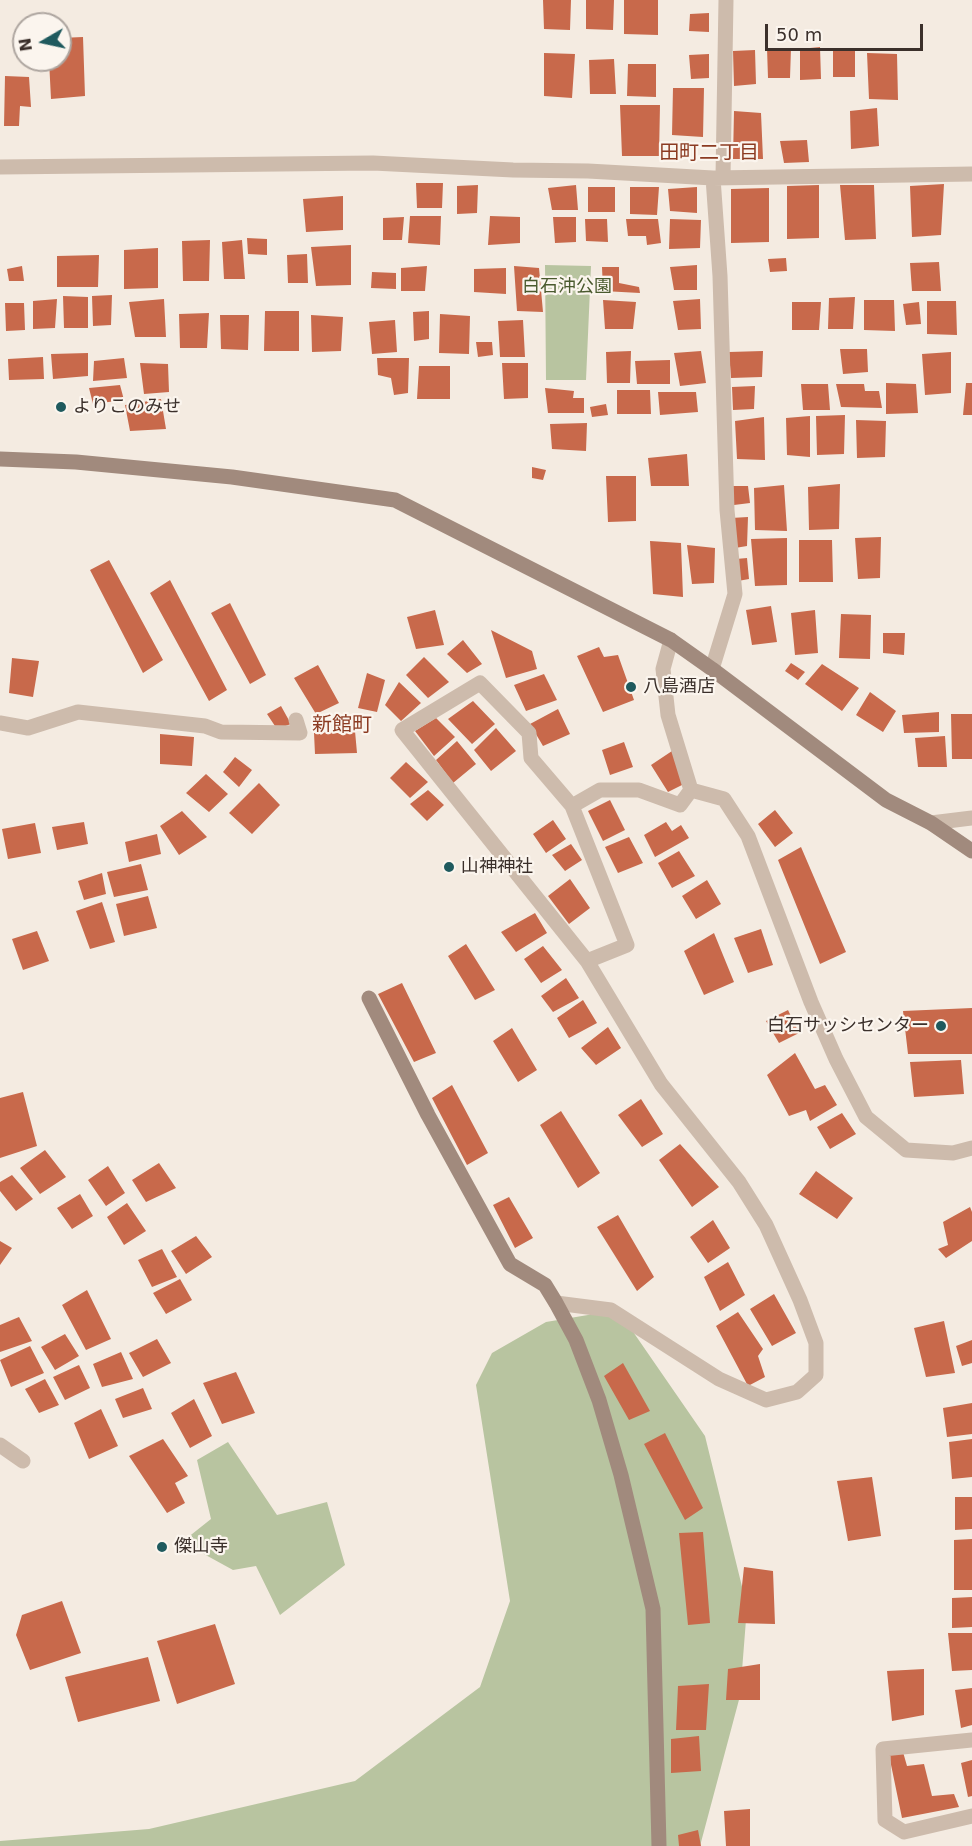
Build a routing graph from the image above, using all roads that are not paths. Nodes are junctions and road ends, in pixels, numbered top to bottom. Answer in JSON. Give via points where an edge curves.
{"nodes":[{"id":1,"x":726,"y":0,"type":"edge"},
{"id":2,"x":0,"y":167,"type":"edge"},
{"id":3,"x":972,"y":174,"type":"edge"},
{"id":4,"x":718,"y":178,"type":"junction"},
{"id":5,"x":0,"y":459,"type":"edge"},
{"id":6,"x":671,"y":640,"type":"junction"},
{"id":7,"x":712,"y":669,"type":"junction"},
{"id":8,"x":296,"y":720,"type":"dead end"},
{"id":9,"x":0,"y":723,"type":"edge"},
{"id":10,"x":691,"y":790,"type":"junction"},
{"id":11,"x":572,"y":806,"type":"junction"},
{"id":12,"x":972,"y":818,"type":"edge"},
{"id":13,"x":931,"y":823,"type":"junction"},
{"id":14,"x":972,"y":851,"type":"edge"},
{"id":15,"x":587,"y":961,"type":"junction"},
{"id":16,"x":369,"y":998,"type":"dead end"},
{"id":17,"x":972,"y":1148,"type":"edge"},
{"id":18,"x":556,"y":1303,"type":"junction"},
{"id":19,"x":0,"y":1445,"type":"edge"},
{"id":20,"x":23,"y":1461,"type":"dead end"},
{"id":21,"x":972,"y":1740,"type":"edge"},
{"id":22,"x":972,"y":1816,"type":"edge"},
{"id":23,"x":659,"y":1846,"type":"edge"}],
"edges":[{"from":1,"to":4,"type":"street"},
{"from":2,"to":4,"type":"street","via":[[373,163]]},
{"from":3,"to":4,"type":"street"},
{"from":4,"to":7,"type":"street","via":[[727,510],[735,594]]},
{"from":5,"to":6,"type":"street","via":[[221,476],[395,500]]},
{"from":6,"to":7,"type":"street"},
{"from":6,"to":10,"type":"street","via":[[663,669],[668,715]]},
{"from":7,"to":13,"type":"street","via":[[886,800]]},
{"from":8,"to":9,"type":"street","via":[[300,733],[221,732],[206,726],[78,712],[28,728]]},
{"from":10,"to":11,"type":"street","via":[[680,805],[639,790],[600,790]]},
{"from":10,"to":17,"type":"street","via":[[724,799],[748,836],[811,1002],[866,1117],[906,1150],[953,1153]]},
{"from":11,"to":15,"type":"street","via":[[627,945]]},
{"from":11,"to":15,"type":"street","via":[[531,758],[529,733],[480,683],[402,730]]},
{"from":12,"to":13,"type":"street"},
{"from":13,"to":14,"type":"street"},
{"from":15,"to":18,"type":"street","via":[[661,1084],[739,1182],[766,1225],[816,1343],[816,1375],[797,1392],[766,1400],[719,1379],[611,1310]]},
{"from":16,"to":18,"type":"street","via":[[510,1264],[545,1285]]},
{"from":18,"to":23,"type":"street","via":[[576,1340],[599,1400],[653,1609]]},
{"from":19,"to":20,"type":"street"},
{"from":21,"to":22,"type":"street","via":[[883,1749],[885,1820],[904,1832]]}]}
